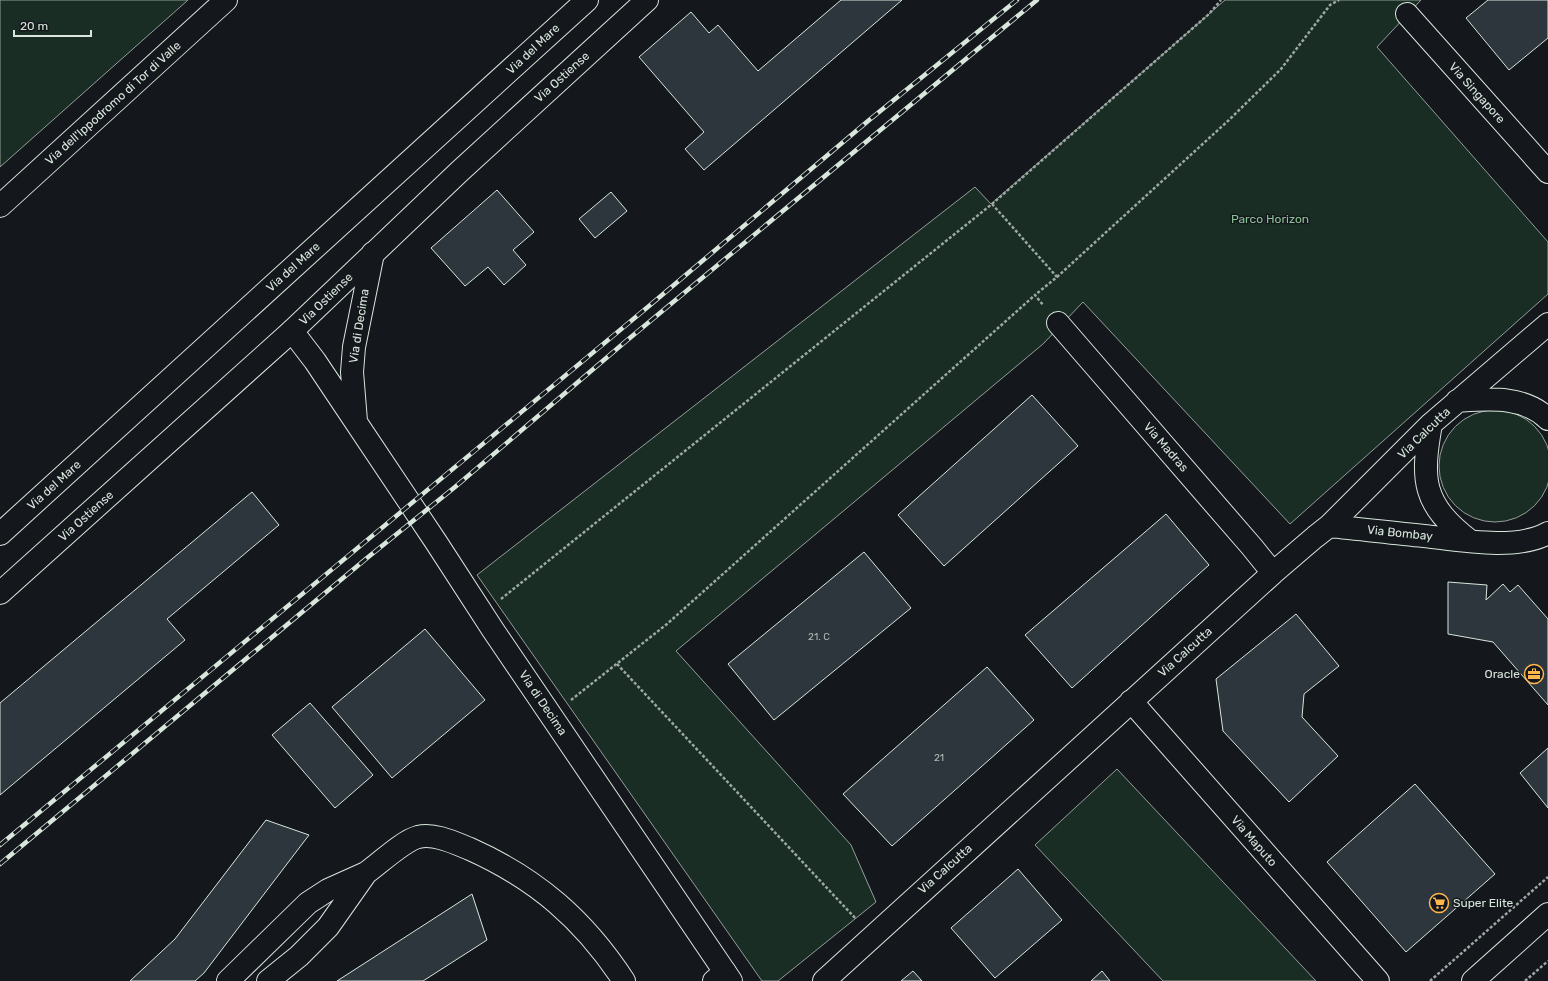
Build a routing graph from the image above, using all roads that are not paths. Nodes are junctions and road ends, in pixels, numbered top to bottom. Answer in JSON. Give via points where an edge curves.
{"nodes":[{"id":1,"x":226,"y":0,"type":"edge"},
{"id":2,"x":587,"y":0,"type":"edge"},
{"id":3,"x":647,"y":0,"type":"edge"},
{"id":4,"x":1407,"y":14,"type":"dead end"},
{"id":5,"x":1548,"y":172,"type":"edge"},
{"id":6,"x":0,"y":206,"type":"edge"},
{"id":7,"x":373,"y":253,"type":"junction"},
{"id":8,"x":1058,"y":323,"type":"road end"},
{"id":9,"x":1548,"y":324,"type":"edge"},
{"id":10,"x":292,"y":331,"type":"junction"},
{"id":11,"x":1457,"y":401,"type":"junction"},
{"id":12,"x":1548,"y":419,"type":"edge"},
{"id":13,"x":356,"y":424,"type":"junction"},
{"id":14,"x":1431,"y":424,"type":"junction"},
{"id":15,"x":1329,"y":526,"type":"junction"},
{"id":16,"x":1548,"y":533,"type":"edge"},
{"id":17,"x":0,"y":534,"type":"edge"},
{"id":18,"x":1470,"y":541,"type":"junction"},
{"id":19,"x":1273,"y":573,"type":"junction"},
{"id":20,"x":0,"y":593,"type":"edge"},
{"id":21,"x":1131,"y":701,"type":"junction"},
{"id":22,"x":366,"y":873,"type":"junction"},
{"id":23,"x":1548,"y":914,"type":"edge"},
{"id":24,"x":723,"y":978,"type":"edge"},
{"id":25,"x":228,"y":981,"type":"edge"},
{"id":26,"x":268,"y":981,"type":"edge"},
{"id":27,"x":624,"y":981,"type":"edge"},
{"id":28,"x":824,"y":981,"type":"edge"},
{"id":29,"x":1378,"y":981,"type":"edge"},
{"id":30,"x":1473,"y":981,"type":"edge"}],
"edges":[{"from":1,"to":6,"type":"street","name":"Via dell'Ippodromo di Tor di Valle"},
{"from":2,"to":17,"type":"street","name":"Via del Mare"},
{"from":3,"to":7,"type":"street","name":"Via Ostiense"},
{"from":4,"to":5,"type":"street","name":"Via Singapore"},
{"from":7,"to":10,"type":"street","name":"Via Ostiense"},
{"from":7,"to":13,"type":"street","name":"Via di Decima","via":[[354,347],[352,372]]},
{"from":8,"to":19,"type":"street","name":"Via Madras"},
{"from":9,"to":11,"type":"street","name":"Via Calcutta"},
{"from":10,"to":13,"type":"street","name":"Via di Decima"},
{"from":10,"to":20,"type":"street","name":"Via Ostiense"},
{"from":11,"to":12,"type":"street","via":[[1482,399],[1514,402],[1538,411]]},
{"from":11,"to":14,"type":"street","name":"Via Calcutta"},
{"from":13,"to":24,"type":"street","name":"Via di Decima"},
{"from":14,"to":15,"type":"street","name":"Via Calcutta"},
{"from":14,"to":18,"type":"street","name":"Via Bombay","via":[[1426,458],[1430,494],[1444,519]]},
{"from":15,"to":18,"type":"street","name":"Via Bombay"},
{"from":15,"to":19,"type":"street","name":"Via Calcutta"},
{"from":16,"to":18,"type":"street","name":"Via Bombay","via":[[1509,543]]},
{"from":19,"to":21,"type":"street","name":"Via Calcutta"},
{"from":21,"to":28,"type":"street","name":"Via Calcutta"},
{"from":21,"to":29,"type":"street","name":"Via Maputo"},
{"from":22,"to":25,"type":"street","via":[[308,903]]},
{"from":22,"to":26,"type":"street","via":[[328,926],[299,956]]},
{"from":22,"to":27,"type":"street","via":[[417,837],[432,836],[466,848],[512,870],[554,900],[588,932],[612,961]]},
{"from":23,"to":30,"type":"street"}]}
